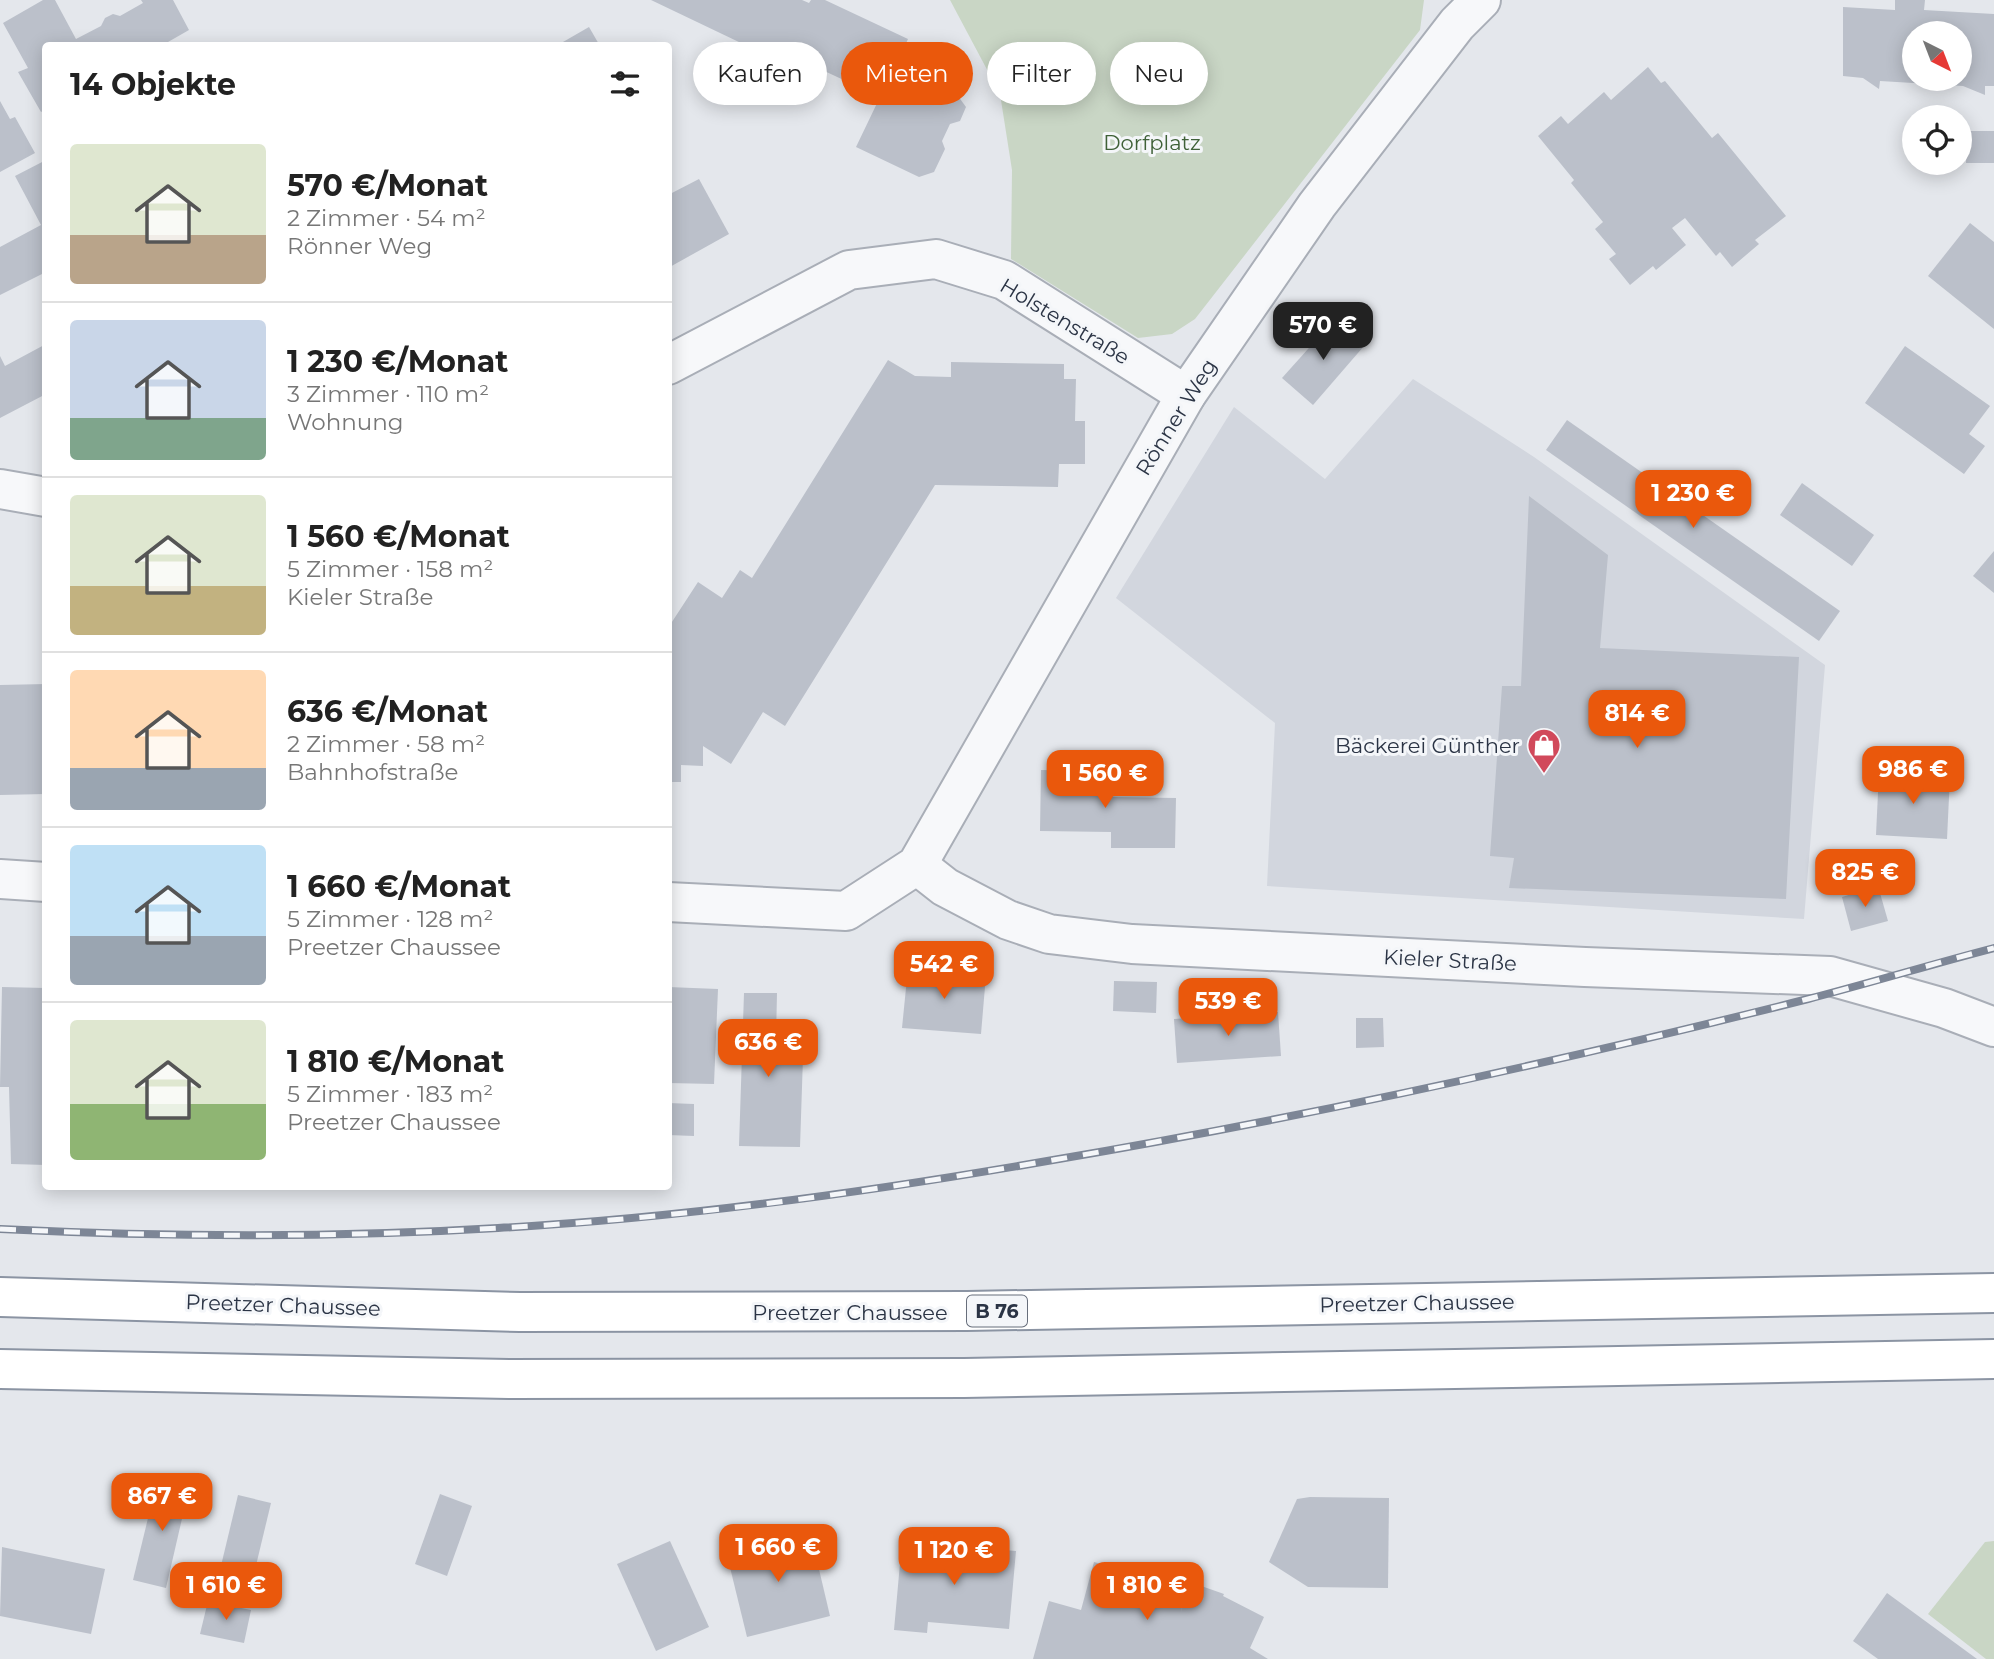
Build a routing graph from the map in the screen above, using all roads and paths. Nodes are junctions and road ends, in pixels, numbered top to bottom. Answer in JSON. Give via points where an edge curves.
{"nodes":[{"id":1,"x":1482,"y":0,"type":"edge"},
{"id":2,"x":672,"y":363,"type":"edge"},
{"id":3,"x":1186,"y":395,"type":"junction"},
{"id":4,"x":0,"y":489,"type":"edge"},
{"id":5,"x":42,"y":496,"type":"edge"},
{"id":6,"x":917,"y":865,"type":"junction"},
{"id":7,"x":672,"y":902,"type":"edge"},
{"id":8,"x":1994,"y":1027,"type":"edge"},
{"id":9,"x":1994,"y":1293,"type":"edge"},
{"id":10,"x":0,"y":1297,"type":"edge"},
{"id":11,"x":1994,"y":1359,"type":"edge"},
{"id":12,"x":0,"y":1369,"type":"edge"}],
"edges":[{"from":1,"to":3,"type":"street","name":"Rönner Weg","via":[[1457,24],[1317,205]]},
{"from":2,"to":3,"type":"street","name":"Holstenstraße","via":[[849,270],[936,260],[1003,280]]},
{"from":3,"to":6,"type":"street","name":"Rönner Weg"},
{"from":4,"to":5,"type":"street"},
{"from":6,"to":7,"type":"street","via":[[846,911]]},
{"from":6,"to":8,"type":"street","name":"Kieler Straße","via":[[945,887],[1008,920],[1049,934],[1132,944],[1830,976]]},
{"from":9,"to":10,"type":"highway","name":"Preetzer Chaussee","number":"B 76","via":[[939,1311],[520,1312]]},
{"from":11,"to":12,"type":"highway","via":[[936,1378],[509,1379]]}]}
